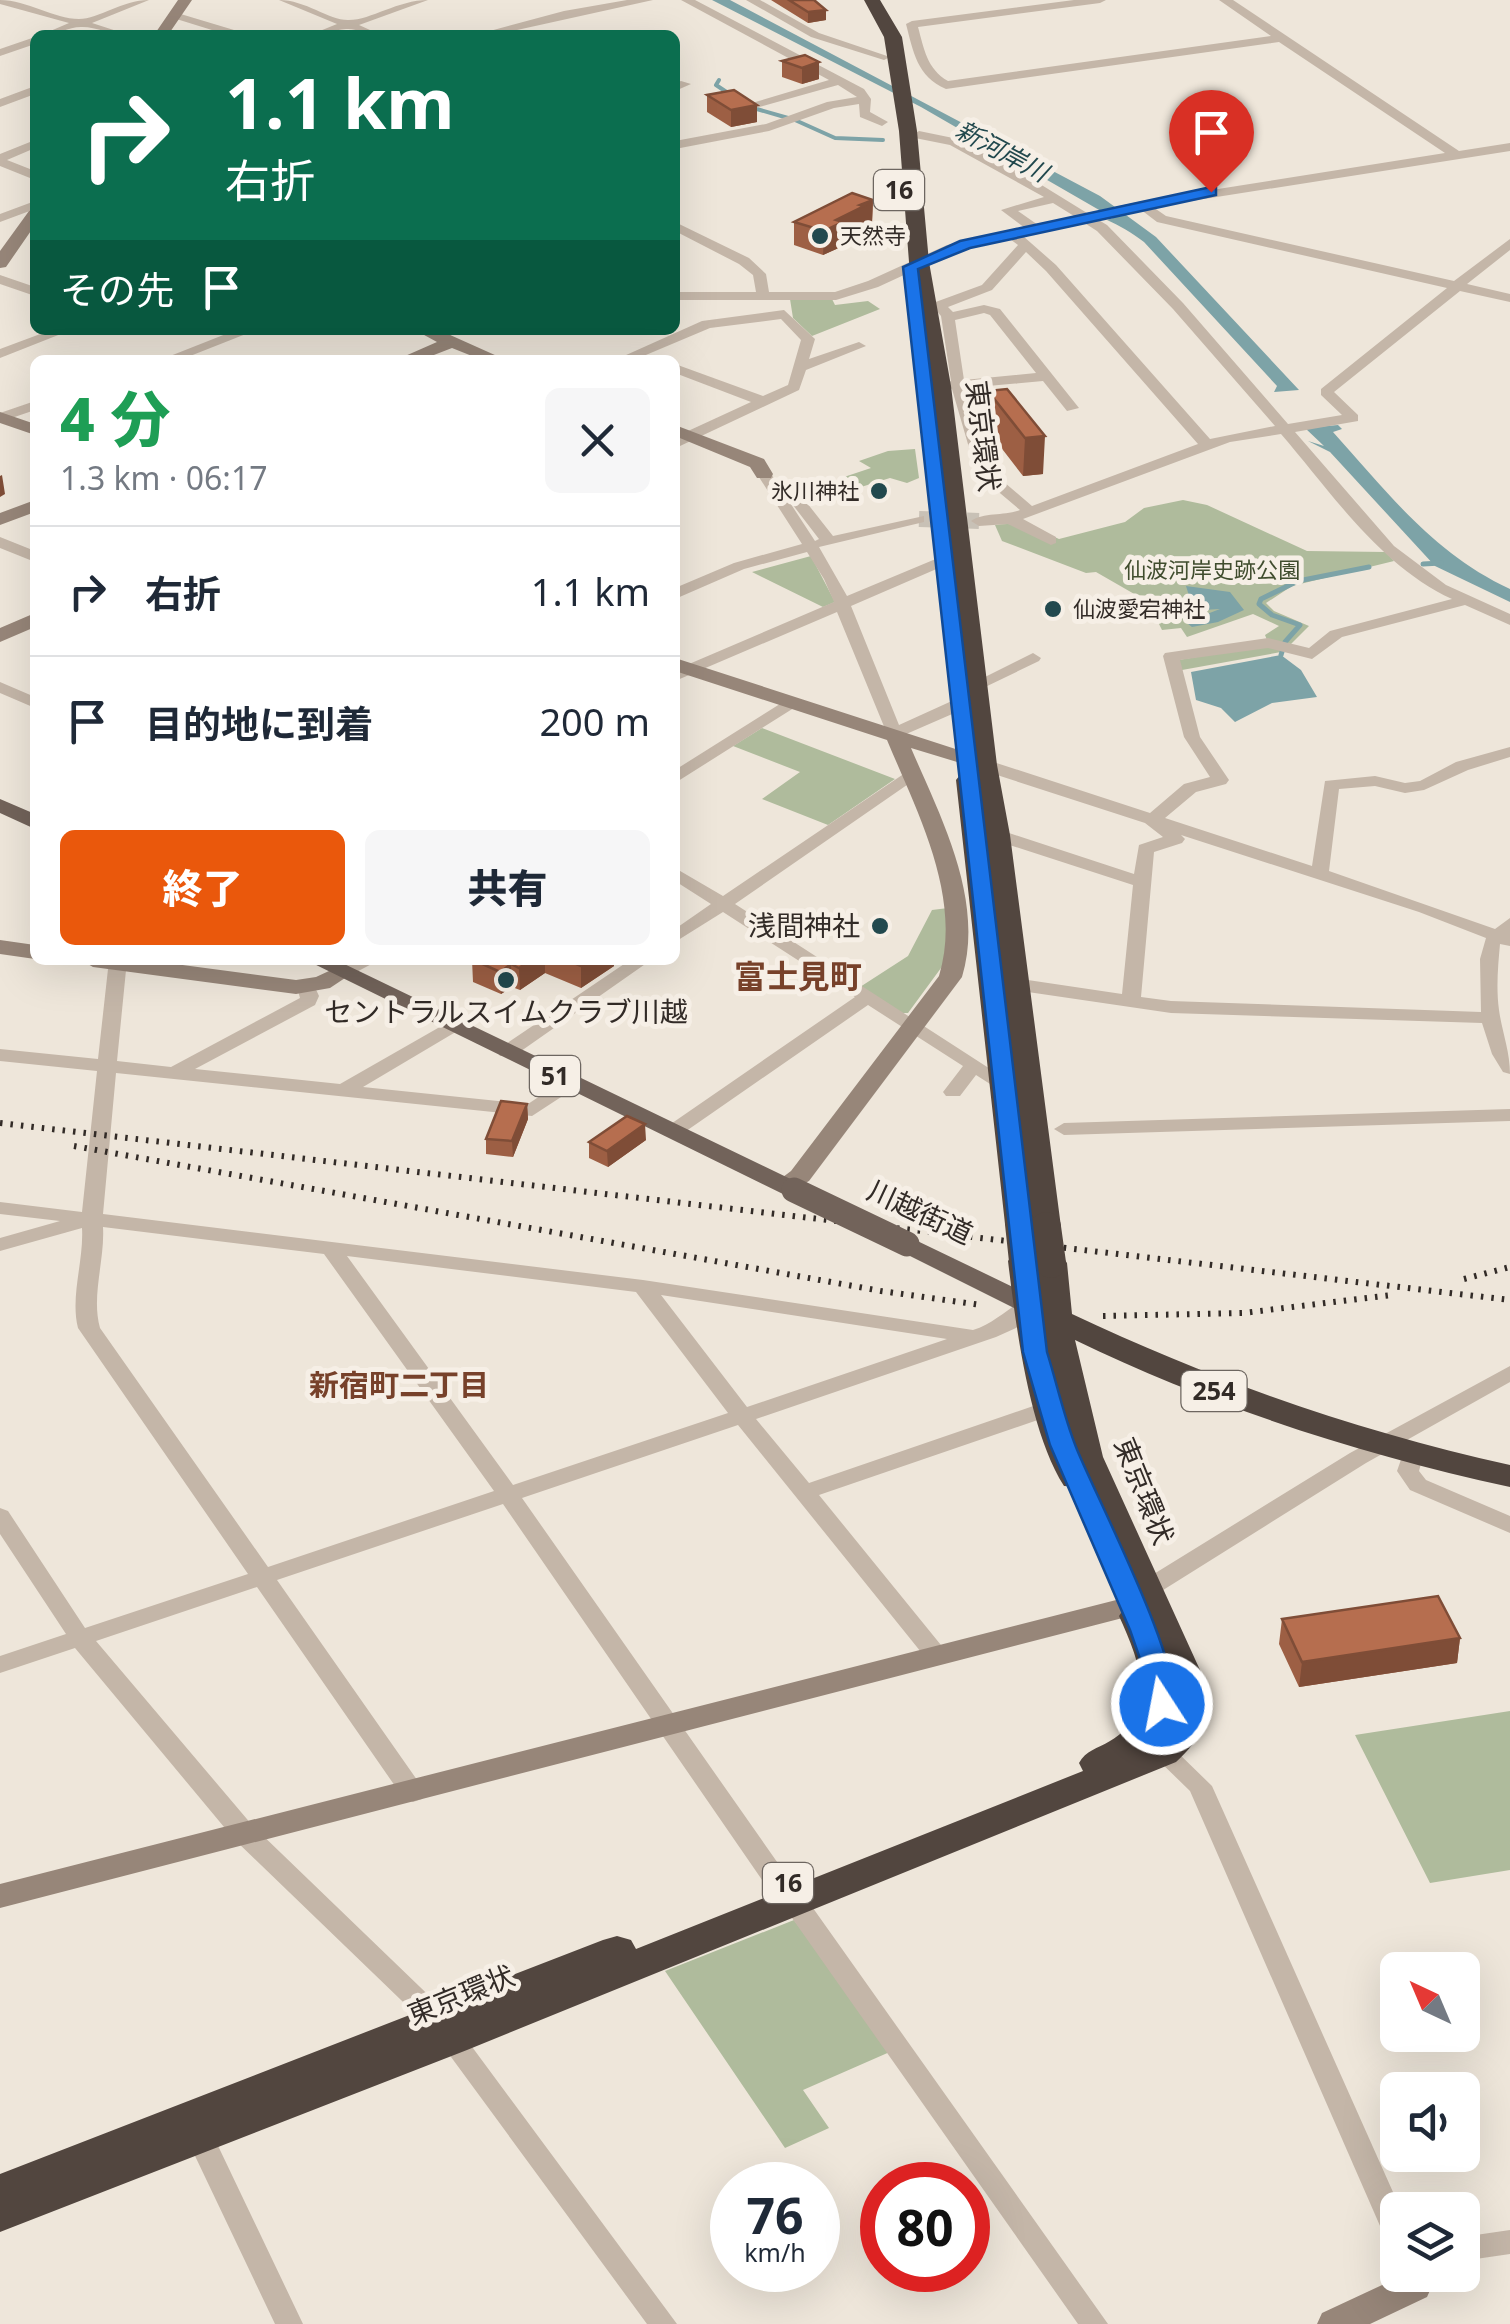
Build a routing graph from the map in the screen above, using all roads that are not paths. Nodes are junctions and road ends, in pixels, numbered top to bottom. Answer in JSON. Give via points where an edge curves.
{"nodes":[{"id":1,"x":0,"y":0,"type":"edge"},
{"id":2,"x":143,"y":0,"type":"edge"},
{"id":3,"x":185,"y":0,"type":"edge"},
{"id":4,"x":285,"y":0,"type":"edge"},
{"id":5,"x":422,"y":0,"type":"edge"},
{"id":6,"x":647,"y":0,"type":"edge"},
{"id":7,"x":688,"y":0,"type":"edge"},
{"id":8,"x":752,"y":0,"type":"edge"},
{"id":9,"x":862,"y":0,"type":"edge"},
{"id":10,"x":872,"y":0,"type":"edge"},
{"id":11,"x":1100,"y":0,"type":"edge"},
{"id":12,"x":1225,"y":0,"type":"edge"},
{"id":13,"x":573,"y":6,"type":"edge"},
{"id":14,"x":174,"y":15,"type":"junction"},
{"id":15,"x":80,"y":23,"type":"junction"},
{"id":16,"x":345,"y":24,"type":"junction"},
{"id":17,"x":61,"y":30,"type":"edge"},
{"id":18,"x":105,"y":30,"type":"edge"},
{"id":19,"x":164,"y":30,"type":"edge"},
{"id":20,"x":224,"y":30,"type":"edge"},
{"id":21,"x":329,"y":30,"type":"edge"},
{"id":22,"x":362,"y":30,"type":"edge"},
{"id":23,"x":497,"y":30,"type":"edge"},
{"id":24,"x":1282,"y":38,"type":"junction"},
{"id":25,"x":30,"y":42,"type":"edge"},
{"id":26,"x":0,"y":53,"type":"edge"},
{"id":27,"x":890,"y":66,"type":"junction"},
{"id":28,"x":840,"y":81,"type":"junction"},
{"id":29,"x":30,"y":92,"type":"edge"},
{"id":30,"x":865,"y":99,"type":"junction"},
{"id":31,"x":0,"y":104,"type":"edge"},
{"id":32,"x":756,"y":106,"type":"edge"},
{"id":33,"x":899,"y":123,"type":"junction"},
{"id":34,"x":680,"y":144,"type":"edge"},
{"id":35,"x":30,"y":146,"type":"edge"},
{"id":36,"x":1510,"y":148,"type":"edge"},
{"id":37,"x":1456,"y":155,"type":"junction"},
{"id":38,"x":0,"y":160,"type":"edge"},
{"id":39,"x":30,"y":174,"type":"edge"},
{"id":40,"x":1057,"y":198,"type":"junction"},
{"id":41,"x":1140,"y":205,"type":"junction"},
{"id":42,"x":30,"y":206,"type":"edge"},
{"id":43,"x":0,"y":218,"type":"edge"},
{"id":44,"x":1088,"y":218,"type":"junction"},
{"id":45,"x":30,"y":221,"type":"edge"},
{"id":46,"x":680,"y":229,"type":"edge"},
{"id":47,"x":1037,"y":230,"type":"junction"},
{"id":48,"x":1020,"y":239,"type":"junction"},
{"id":49,"x":1510,"y":242,"type":"edge"},
{"id":50,"x":0,"y":263,"type":"edge"},
{"id":51,"x":915,"y":264,"type":"junction"},
{"id":52,"x":0,"y":279,"type":"edge"},
{"id":53,"x":1457,"y":286,"type":"junction"},
{"id":54,"x":30,"y":287,"type":"edge"},
{"id":55,"x":680,"y":296,"type":"edge"},
{"id":56,"x":764,"y":298,"type":"junction"},
{"id":57,"x":1510,"y":298,"type":"edge"},
{"id":58,"x":938,"y":310,"type":"junction"},
{"id":59,"x":51,"y":335,"type":"edge"},
{"id":60,"x":235,"y":335,"type":"edge"},
{"id":61,"x":442,"y":335,"type":"edge"},
{"id":62,"x":859,"y":346,"type":"dead end"},
{"id":63,"x":0,"y":354,"type":"edge"},
{"id":64,"x":181,"y":355,"type":"edge"},
{"id":65,"x":412,"y":355,"type":"edge"},
{"id":66,"x":486,"y":355,"type":"edge"},
{"id":67,"x":635,"y":355,"type":"edge"},
{"id":68,"x":800,"y":367,"type":"junction"},
{"id":69,"x":680,"y":370,"type":"edge"},
{"id":70,"x":1047,"y":376,"type":"junction"},
{"id":71,"x":950,"y":386,"type":"junction"},
{"id":72,"x":765,"y":402,"type":"junction"},
{"id":73,"x":30,"y":408,"type":"edge"},
{"id":74,"x":1072,"y":408,"type":"dead end"},
{"id":75,"x":0,"y":418,"type":"edge"},
{"id":76,"x":1280,"y":427,"type":"junction"},
{"id":77,"x":30,"y":428,"type":"edge"},
{"id":78,"x":681,"y":437,"type":"edge"},
{"id":79,"x":1207,"y":445,"type":"junction"},
{"id":80,"x":764,"y":474,"type":"junction"},
{"id":81,"x":30,"y":508,"type":"edge"},
{"id":82,"x":1028,"y":511,"type":"junction"},
{"id":83,"x":919,"y":518,"type":"tunnel mouth"},
{"id":84,"x":0,"y":519,"type":"edge"},
{"id":85,"x":1010,"y":519,"type":"junction"},
{"id":86,"x":979,"y":521,"type":"tunnel mouth"},
{"id":87,"x":1052,"y":540,"type":"dead end"},
{"id":88,"x":0,"y":542,"type":"edge"},
{"id":89,"x":803,"y":548,"type":"dead end"},
{"id":90,"x":30,"y":554,"type":"edge"},
{"id":91,"x":942,"y":561,"type":"junction"},
{"id":92,"x":680,"y":592,"type":"edge"},
{"id":93,"x":1467,"y":600,"type":"junction"},
{"id":94,"x":842,"y":602,"type":"junction"},
{"id":95,"x":1510,"y":620,"type":"edge"},
{"id":96,"x":30,"y":621,"type":"edge"},
{"id":97,"x":0,"y":636,"type":"edge"},
{"id":98,"x":1033,"y":658,"type":"dead end"},
{"id":99,"x":680,"y":669,"type":"edge"},
{"id":100,"x":680,"y":669,"type":"edge"},
{"id":101,"x":0,"y":687,"type":"edge"},
{"id":102,"x":967,"y":695,"type":"junction"},
{"id":103,"x":30,"y":701,"type":"edge"},
{"id":104,"x":792,"y":702,"type":"junction"},
{"id":105,"x":896,"y":735,"type":"junction"},
{"id":106,"x":1510,"y":752,"type":"edge"},
{"id":107,"x":976,"y":762,"type":"junction"},
{"id":108,"x":911,"y":774,"type":"junction"},
{"id":109,"x":680,"y":775,"type":"edge"},
{"id":110,"x":0,"y":805,"type":"edge"},
{"id":111,"x":30,"y":820,"type":"edge"},
{"id":112,"x":1152,"y":820,"type":"junction"},
{"id":113,"x":997,"y":835,"type":"junction"},
{"id":114,"x":1320,"y":874,"type":"junction"},
{"id":115,"x":680,"y":876,"type":"edge"},
{"id":116,"x":1142,"y":882,"type":"junction"},
{"id":117,"x":722,"y":904,"type":"junction"},
{"id":118,"x":680,"y":933,"type":"edge"},
{"id":119,"x":1505,"y":933,"type":"edge"},
{"id":120,"x":0,"y":947,"type":"edge"},
{"id":121,"x":30,"y":951,"type":"edge"},
{"id":122,"x":118,"y":965,"type":"edge"},
{"id":123,"x":141,"y":965,"type":"edge"},
{"id":124,"x":328,"y":965,"type":"edge"},
{"id":125,"x":358,"y":965,"type":"edge"},
{"id":126,"x":635,"y":965,"type":"edge"},
{"id":127,"x":342,"y":972,"type":"junction"},
{"id":128,"x":1014,"y":984,"type":"junction"},
{"id":129,"x":306,"y":987,"type":"junction"},
{"id":130,"x":867,"y":997,"type":"junction"},
{"id":131,"x":1131,"y":1001,"type":"junction"},
{"id":132,"x":1490,"y":1018,"type":"junction"},
{"id":133,"x":452,"y":1026,"type":"junction"},
{"id":134,"x":912,"y":1026,"type":"junction"},
{"id":135,"x":507,"y":1052,"type":"junction"},
{"id":136,"x":0,"y":1056,"type":"edge"},
{"id":137,"x":110,"y":1066,"type":"junction"},
{"id":138,"x":972,"y":1066,"type":"junction"},
{"id":139,"x":1510,"y":1068,"type":"edge"},
{"id":140,"x":172,"y":1074,"type":"junction"},
{"id":141,"x":572,"y":1084,"type":"junction"},
{"id":142,"x":1005,"y":1085,"type":"junction"},
{"id":143,"x":344,"y":1090,"type":"junction"},
{"id":144,"x":952,"y":1092,"type":"dead end"},
{"id":145,"x":1510,"y":1115,"type":"edge"},
{"id":146,"x":1064,"y":1129,"type":"dead end"},
{"id":147,"x":672,"y":1132,"type":"junction"},
{"id":148,"x":789,"y":1188,"type":"junction"},
{"id":149,"x":0,"y":1208,"type":"edge"},
{"id":150,"x":92,"y":1218,"type":"junction"},
{"id":151,"x":1033,"y":1226,"type":"junction"},
{"id":152,"x":0,"y":1246,"type":"edge"},
{"id":153,"x":330,"y":1247,"type":"junction"},
{"id":154,"x":643,"y":1286,"type":"junction"},
{"id":155,"x":1042,"y":1311,"type":"junction"},
{"id":156,"x":969,"y":1336,"type":"junction"},
{"id":157,"x":1128,"y":1353,"type":"junction"},
{"id":158,"x":1510,"y":1373,"type":"edge"},
{"id":159,"x":1057,"y":1391,"type":"junction"},
{"id":160,"x":743,"y":1415,"type":"junction"},
{"id":161,"x":1379,"y":1448,"type":"junction"},
{"id":162,"x":1412,"y":1456,"type":"junction"},
{"id":163,"x":1510,"y":1476,"type":"edge"},
{"id":164,"x":805,"y":1492,"type":"junction"},
{"id":165,"x":508,"y":1494,"type":"junction"},
{"id":166,"x":0,"y":1516,"type":"edge"},
{"id":167,"x":1510,"y":1525,"type":"edge"},
{"id":168,"x":260,"y":1577,"type":"junction"},
{"id":169,"x":1138,"y":1598,"type":"junction"},
{"id":170,"x":80,"y":1638,"type":"junction"},
{"id":171,"x":938,"y":1656,"type":"junction"},
{"id":172,"x":0,"y":1665,"type":"edge"},
{"id":173,"x":670,"y":1726,"type":"junction"},
{"id":174,"x":1163,"y":1754,"type":"junction"},
{"id":175,"x":413,"y":1793,"type":"junction"},
{"id":176,"x":243,"y":1832,"type":"junction"},
{"id":177,"x":787,"y":1894,"type":"junction"},
{"id":178,"x":0,"y":1896,"type":"edge"},
{"id":179,"x":446,"y":2030,"type":"junction"},
{"id":180,"x":200,"y":2138,"type":"junction"},
{"id":181,"x":0,"y":2192,"type":"edge"},
{"id":182,"x":1380,"y":2194,"type":"edge"},
{"id":183,"x":0,"y":2215,"type":"edge"},
{"id":184,"x":1510,"y":2242,"type":"edge"},
{"id":185,"x":1480,"y":2247,"type":"edge"},
{"id":186,"x":1402,"y":2292,"type":"edge"},
{"id":187,"x":289,"y":2324,"type":"edge"},
{"id":188,"x":664,"y":2324,"type":"edge"},
{"id":189,"x":1094,"y":2324,"type":"edge"},
{"id":190,"x":1335,"y":2324,"type":"edge"}],
"edges":[{"from":1,"to":15,"type":"street"},
{"from":2,"to":15,"type":"street"},
{"from":3,"to":14,"type":"street"},
{"from":4,"to":16,"type":"street"},
{"from":5,"to":16,"type":"street"},
{"from":6,"to":13,"type":"street"},
{"from":7,"to":28,"type":"street"},
{"from":8,"to":27,"type":"street"},
{"from":9,"to":27,"type":"highway","name":"東京環状","number":"16"},
{"from":10,"to":27,"type":"highway","name":"東京環状","number":"16","via":[[894,37]]},
{"from":11,"to":24,"type":"street","via":[[912,24],[922,66],[946,85]]},
{"from":12,"to":24,"type":"street"},
{"from":13,"to":23,"type":"street"},
{"from":14,"to":19,"type":"street"},
{"from":14,"to":20,"type":"street"},
{"from":15,"to":17,"type":"street"},
{"from":15,"to":18,"type":"street"},
{"from":16,"to":21,"type":"street"},
{"from":16,"to":22,"type":"street"},
{"from":24,"to":37,"type":"street"},
{"from":25,"to":26,"type":"street"},
{"from":27,"to":33,"type":"highway","name":"東京環状","number":"16"},
{"from":28,"to":30,"type":"street"},
{"from":28,"to":32,"type":"street"},
{"from":29,"to":31,"type":"street"},
{"from":30,"to":33,"type":"street","via":[[864,114]]},
{"from":30,"to":34,"type":"street"},
{"from":33,"to":40,"type":"street","via":[[953,142]]},
{"from":33,"to":51,"type":"highway","name":"東京環状","number":"16"},
{"from":35,"to":38,"type":"street"},
{"from":36,"to":37,"type":"street"},
{"from":37,"to":41,"type":"street"},
{"from":38,"to":39,"type":"street"},
{"from":40,"to":44,"type":"street"},
{"from":40,"to":47,"type":"street","via":[[1006,210]]},
{"from":41,"to":44,"type":"street"},
{"from":41,"to":53,"type":"street","via":[[1162,219]]},
{"from":42,"to":43,"type":"street"},
{"from":44,"to":47,"type":"street"},
{"from":44,"to":76,"type":"street","via":[[1178,306]]},
{"from":45,"to":50,"type":"street"},
{"from":46,"to":56,"type":"street","via":[[744,261],[758,274]]},
{"from":47,"to":48,"type":"street"},
{"from":48,"to":51,"type":"street","via":[[952,248]]},
{"from":48,"to":58,"type":"street","via":[[992,287]]},
{"from":48,"to":79,"type":"street"},
{"from":49,"to":53,"type":"street"},
{"from":51,"to":56,"type":"street","via":[[836,296]]},
{"from":51,"to":58,"type":"highway","name":"東京環状","number":"16"},
{"from":51,"to":91,"type":"highway","name":"東京環状","number":"16"},
{"from":52,"to":54,"type":"street"},
{"from":53,"to":57,"type":"street"},
{"from":53,"to":76,"type":"street","via":[[1326,392],[1353,418]]},
{"from":55,"to":56,"type":"street"},
{"from":58,"to":70,"type":"street","via":[[992,310]]},
{"from":58,"to":71,"type":"highway","name":"東京環状","number":"16"},
{"from":59,"to":63,"type":"street"},
{"from":60,"to":64,"type":"street"},
{"from":61,"to":65,"type":"street"},
{"from":61,"to":66,"type":"street"},
{"from":62,"to":68,"type":"street"},
{"from":67,"to":68,"type":"street","via":[[707,324],[784,314],[808,339]]},
{"from":68,"to":72,"type":"street","via":[[794,388]]},
{"from":69,"to":72,"type":"street"},
{"from":70,"to":71,"type":"street"},
{"from":70,"to":74,"type":"street"},
{"from":71,"to":82,"type":"street","via":[[989,475]]},
{"from":71,"to":102,"type":"highway","name":"東京環状","number":"16"},
{"from":72,"to":78,"type":"street"},
{"from":73,"to":75,"type":"street"},
{"from":75,"to":77,"type":"street"},
{"from":76,"to":79,"type":"street"},
{"from":76,"to":93,"type":"street","via":[[1400,559]]},
{"from":78,"to":80,"type":"street","via":[[757,463]]},
{"from":79,"to":82,"type":"street"},
{"from":80,"to":83,"type":"street","via":[[780,479],[824,542]]},
{"from":80,"to":94,"type":"street"},
{"from":81,"to":84,"type":"street"},
{"from":82,"to":85,"type":"street"},
{"from":85,"to":86,"type":"street"},
{"from":85,"to":87,"type":"street"},
{"from":88,"to":90,"type":"street"},
{"from":89,"to":92,"type":"street"},
{"from":91,"to":94,"type":"street"},
{"from":91,"to":102,"type":"highway","name":"東京環状","number":"16"},
{"from":93,"to":95,"type":"street"},
{"from":93,"to":112,"type":"street","via":[[1336,634],[1313,658],[1268,643],[1170,656],[1192,737],[1220,780],[1190,788]]},
{"from":94,"to":99,"type":"street"},
{"from":94,"to":105,"type":"street"},
{"from":96,"to":97,"type":"street"},
{"from":98,"to":102,"type":"street"},
{"from":100,"to":104,"type":"street"},
{"from":101,"to":103,"type":"street"},
{"from":102,"to":105,"type":"street"},
{"from":102,"to":107,"type":"highway","name":"東京環状","number":"16"},
{"from":104,"to":105,"type":"street"},
{"from":104,"to":109,"type":"street"},
{"from":105,"to":107,"type":"street"},
{"from":105,"to":108,"type":"street"},
{"from":106,"to":114,"type":"street","via":[[1424,785],[1331,785]]},
{"from":107,"to":112,"type":"street"},
{"from":107,"to":113,"type":"highway","name":"東京環状","number":"16"},
{"from":107,"to":142,"type":"highway","name":"東京環状","number":"16"},
{"from":108,"to":117,"type":"street"},
{"from":108,"to":134,"type":"street","via":[[958,910],[961,942],[950,977]]},
{"from":110,"to":111,"type":"main road"},
{"from":112,"to":114,"type":"street"},
{"from":112,"to":116,"type":"street","via":[[1176,840],[1146,849]]},
{"from":113,"to":116,"type":"street"},
{"from":113,"to":128,"type":"highway","name":"東京環状","number":"16"},
{"from":114,"to":119,"type":"street"},
{"from":115,"to":117,"type":"street"},
{"from":116,"to":131,"type":"street"},
{"from":117,"to":118,"type":"street"},
{"from":117,"to":130,"type":"street"},
{"from":119,"to":132,"type":"street","via":[[1490,952]]},
{"from":120,"to":121,"type":"street"},
{"from":122,"to":137,"type":"street"},
{"from":123,"to":129,"type":"street"},
{"from":124,"to":127,"type":"main road","name":"川越街道","number":"51"},
{"from":125,"to":127,"type":"street"},
{"from":126,"to":135,"type":"street"},
{"from":127,"to":129,"type":"street"},
{"from":127,"to":133,"type":"main road","name":"川越街道","number":"51"},
{"from":128,"to":131,"type":"street"},
{"from":128,"to":151,"type":"highway","name":"東京環状","number":"16"},
{"from":129,"to":140,"type":"street","via":[[308,1001]]},
{"from":130,"to":134,"type":"street"},
{"from":130,"to":147,"type":"street"},
{"from":131,"to":132,"type":"street"},
{"from":132,"to":139,"type":"street","via":[[1494,1043]]},
{"from":133,"to":135,"type":"main road","name":"川越街道","number":"51"},
{"from":133,"to":143,"type":"street"},
{"from":134,"to":138,"type":"street"},
{"from":134,"to":148,"type":"street"},
{"from":135,"to":141,"type":"main road","name":"川越街道","number":"51"},
{"from":136,"to":137,"type":"street"},
{"from":137,"to":140,"type":"street"},
{"from":137,"to":150,"type":"street"},
{"from":138,"to":142,"type":"street"},
{"from":138,"to":144,"type":"street"},
{"from":140,"to":143,"type":"street"},
{"from":141,"to":143,"type":"street","via":[[532,1110]]},
{"from":141,"to":147,"type":"main road","name":"川越街道","number":"51"},
{"from":142,"to":151,"type":"highway","name":"東京環状","number":"16"},
{"from":145,"to":146,"type":"street"},
{"from":147,"to":148,"type":"main road","name":"川越街道","number":"51"},
{"from":148,"to":155,"type":"main road","name":"川越街道","number":"51","bridge":true},
{"from":149,"to":150,"type":"street"},
{"from":150,"to":152,"type":"street"},
{"from":150,"to":153,"type":"street"},
{"from":150,"to":168,"type":"street","via":[[89,1328]]},
{"from":151,"to":155,"type":"highway","name":"東京環状","number":"16","bridge":true},
{"from":153,"to":154,"type":"street"},
{"from":153,"to":165,"type":"street"},
{"from":154,"to":156,"type":"street"},
{"from":154,"to":160,"type":"street"},
{"from":155,"to":156,"type":"street","via":[[997,1332]]},
{"from":155,"to":157,"type":"highway","name":"川越街道","number":"254"},
{"from":155,"to":159,"type":"highway","name":"東京環状","number":"16"},
{"from":156,"to":160,"type":"street"},
{"from":157,"to":159,"type":"highway","via":[[1093,1353]]},
{"from":157,"to":161,"type":"highway","name":"川越街道","number":"254"},
{"from":158,"to":161,"type":"street"},
{"from":159,"to":164,"type":"street"},
{"from":159,"to":169,"type":"highway","name":"東京環状","number":"16"},
{"from":160,"to":164,"type":"street"},
{"from":160,"to":165,"type":"street"},
{"from":161,"to":162,"type":"highway","name":"川越街道","number":"254"},
{"from":161,"to":169,"type":"street"},
{"from":162,"to":163,"type":"highway","name":"川越街道","number":"254"},
{"from":162,"to":167,"type":"street","via":[[1408,1470],[1418,1485]]},
{"from":164,"to":171,"type":"street"},
{"from":165,"to":168,"type":"street"},
{"from":165,"to":173,"type":"street"},
{"from":166,"to":170,"type":"street"},
{"from":168,"to":170,"type":"street"},
{"from":168,"to":175,"type":"street"},
{"from":169,"to":171,"type":"street"},
{"from":169,"to":174,"type":"highway","name":"東京環状","number":"16","via":[[1195,1708],[1192,1723]]},
{"from":169,"to":177,"type":"highway","name":"東京環状","number":"16","via":[[1163,1691],[1143,1736],[1109,1758]]},
{"from":170,"to":172,"type":"street"},
{"from":170,"to":176,"type":"street"},
{"from":171,"to":173,"type":"street"},
{"from":173,"to":175,"type":"street"},
{"from":173,"to":177,"type":"street"},
{"from":174,"to":177,"type":"highway","name":"東京環状","number":"16"},
{"from":174,"to":182,"type":"street","via":[[1200,1786]]},
{"from":175,"to":176,"type":"street"},
{"from":176,"to":178,"type":"street"},
{"from":176,"to":179,"type":"street"},
{"from":177,"to":179,"type":"highway","name":"東京環状","number":"16"},
{"from":177,"to":189,"type":"street"},
{"from":179,"to":180,"type":"highway","name":"東京環状","number":"16"},
{"from":179,"to":181,"type":"highway","name":"東京環状","number":"16"},
{"from":179,"to":188,"type":"street"},
{"from":180,"to":183,"type":"highway","name":"東京環状","number":"16"},
{"from":180,"to":187,"type":"street"},
{"from":184,"to":185,"type":"street"},
{"from":186,"to":190,"type":"street"}]}
